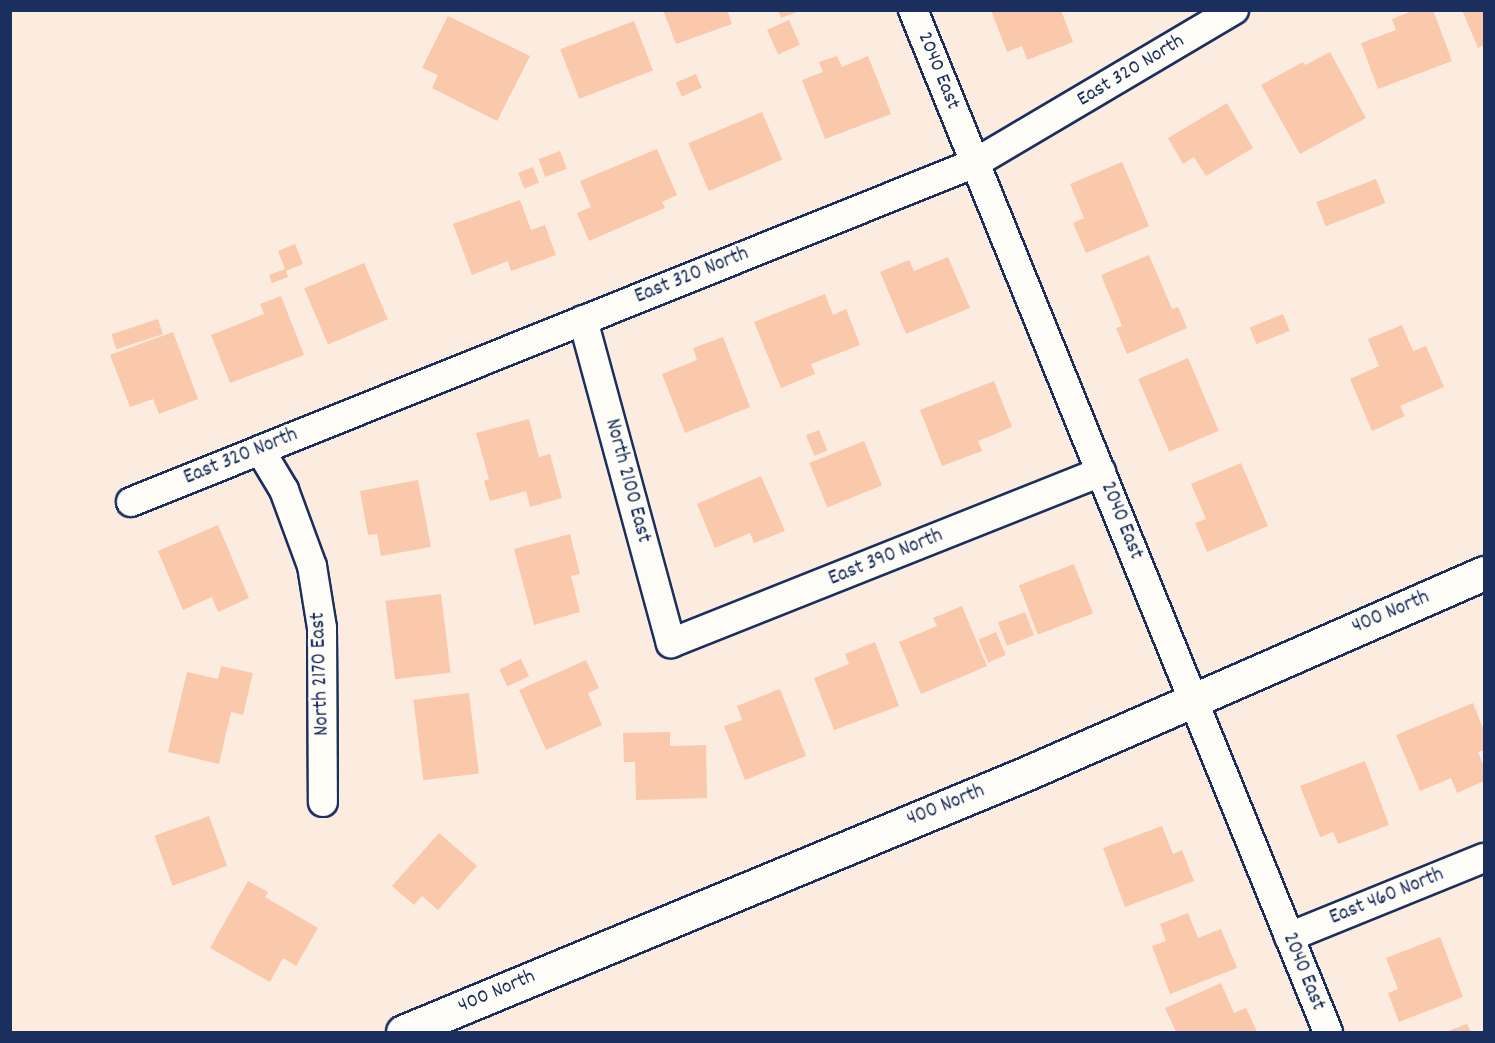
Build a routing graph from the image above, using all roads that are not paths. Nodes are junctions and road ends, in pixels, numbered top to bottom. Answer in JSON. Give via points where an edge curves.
{"nodes":[{"id":1,"x":913,"y":10,"type":"edge"},
{"id":2,"x":1234,"y":10,"type":"edge"},
{"id":3,"x":975,"y":163,"type":"junction"},
{"id":4,"x":583,"y":320,"type":"junction"},
{"id":5,"x":260,"y":450,"type":"junction"},
{"id":6,"x":1101,"y":472,"type":"junction"},
{"id":7,"x":131,"y":502,"type":"dead end"},
{"id":8,"x":1485,"y":573,"type":"edge"},
{"id":9,"x":671,"y":643,"type":"joint"},
{"id":10,"x":1192,"y":698,"type":"junction"},
{"id":11,"x":323,"y":802,"type":"dead end"},
{"id":12,"x":1485,"y":858,"type":"edge"},
{"id":13,"x":1289,"y":937,"type":"junction"},
{"id":14,"x":403,"y":1032,"type":"edge"},
{"id":15,"x":1328,"y":1032,"type":"edge"}],
"edges":[{"from":1,"to":3,"type":"street","name":"2040 East"},
{"from":2,"to":3,"type":"street","name":"East 320 North"},
{"from":3,"to":4,"type":"street","name":"East 320 North"},
{"from":3,"to":6,"type":"street","name":"2040 East"},
{"from":4,"to":5,"type":"street","name":"East 320 North"},
{"from":4,"to":9,"type":"street","name":"North 2100 East"},
{"from":5,"to":7,"type":"street","name":"East 320 North"},
{"from":5,"to":11,"type":"street","name":"North 2170 East","via":[[284,490],[312,566],[322,628]]},
{"from":6,"to":9,"type":"street","name":"East 390 North"},
{"from":6,"to":10,"type":"street","name":"2040 East"},
{"from":8,"to":10,"type":"main road","name":"400 North"},
{"from":10,"to":13,"type":"street","name":"2040 East"},
{"from":10,"to":14,"type":"main road","name":"400 North","via":[[1025,774]]},
{"from":12,"to":13,"type":"street","name":"East 460 North"},
{"from":13,"to":15,"type":"street","name":"2040 East"}]}
